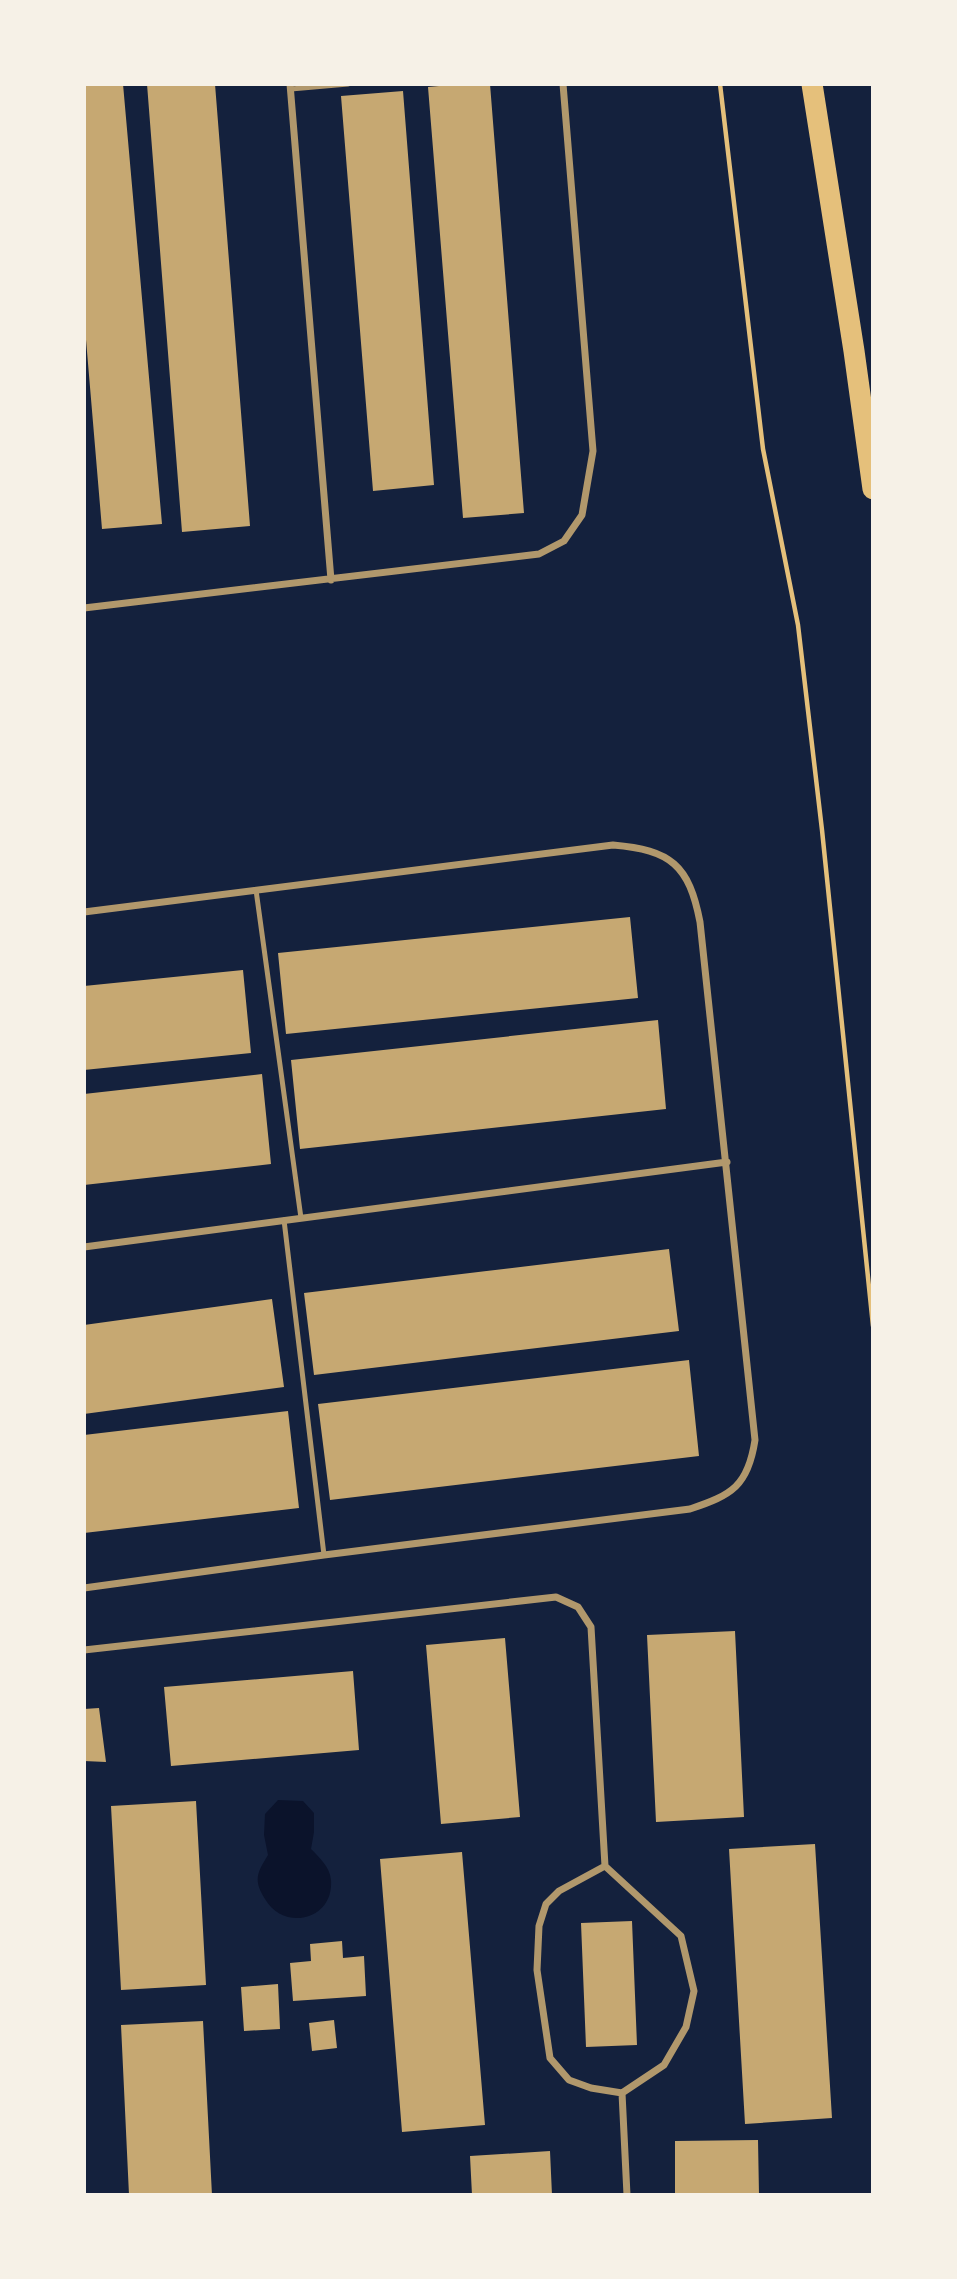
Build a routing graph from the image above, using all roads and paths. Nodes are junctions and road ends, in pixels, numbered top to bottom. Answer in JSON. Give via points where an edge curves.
{"nodes":[{"id":1,"x":348,"y":84,"type":"edge"},
{"id":2,"x":563,"y":84,"type":"edge"},
{"id":3,"x":720,"y":84,"type":"edge"},
{"id":4,"x":812,"y":84,"type":"edge"},
{"id":5,"x":290,"y":87,"type":"edge"},
{"id":6,"x":873,"y":489,"type":"edge"},
{"id":7,"x":331,"y":580,"type":"junction"},
{"id":8,"x":84,"y":608,"type":"edge"},
{"id":9,"x":256,"y":890,"type":"junction"},
{"id":10,"x":84,"y":912,"type":"edge"},
{"id":11,"x":727,"y":1162,"type":"junction"},
{"id":12,"x":301,"y":1218,"type":"junction"},
{"id":13,"x":284,"y":1220,"type":"junction"},
{"id":14,"x":84,"y":1247,"type":"edge"},
{"id":15,"x":873,"y":1326,"type":"edge"},
{"id":16,"x":324,"y":1555,"type":"junction"},
{"id":17,"x":84,"y":1588,"type":"edge"},
{"id":18,"x":84,"y":1650,"type":"edge"},
{"id":19,"x":605,"y":1866,"type":"junction"},
{"id":20,"x":622,"y":2093,"type":"junction"},
{"id":21,"x":627,"y":2195,"type":"edge"}],
"edges":[{"from":1,"to":5,"type":"lane"},
{"from":2,"to":7,"type":"street","via":[[593,452],[582,515],[564,541],[539,554]]},
{"from":3,"to":15,"type":"path","via":[[763,449],[799,625]]},
{"from":4,"to":6,"type":"highway"},
{"from":5,"to":7,"type":"street"},
{"from":7,"to":8,"type":"street"},
{"from":9,"to":10,"type":"street"},
{"from":9,"to":11,"type":"street","via":[[613,845],[663,855],[684,873],[701,922]]},
{"from":9,"to":12,"type":"lane"},
{"from":11,"to":12,"type":"street"},
{"from":11,"to":16,"type":"street","via":[[755,1440],[751,1466],[738,1486],[716,1501],[690,1509]]},
{"from":12,"to":13,"type":"street"},
{"from":13,"to":14,"type":"street"},
{"from":13,"to":16,"type":"lane"},
{"from":16,"to":17,"type":"street"},
{"from":18,"to":19,"type":"street","via":[[556,1597],[578,1607],[591,1628]]},
{"from":19,"to":20,"type":"street","via":[[681,1936],[694,1991],[686,2028],[664,2065]]},
{"from":19,"to":20,"type":"street","via":[[559,1891],[546,1904],[539,1926],[537,1970],[550,2058],[569,2080]]},
{"from":20,"to":21,"type":"street"}]}
